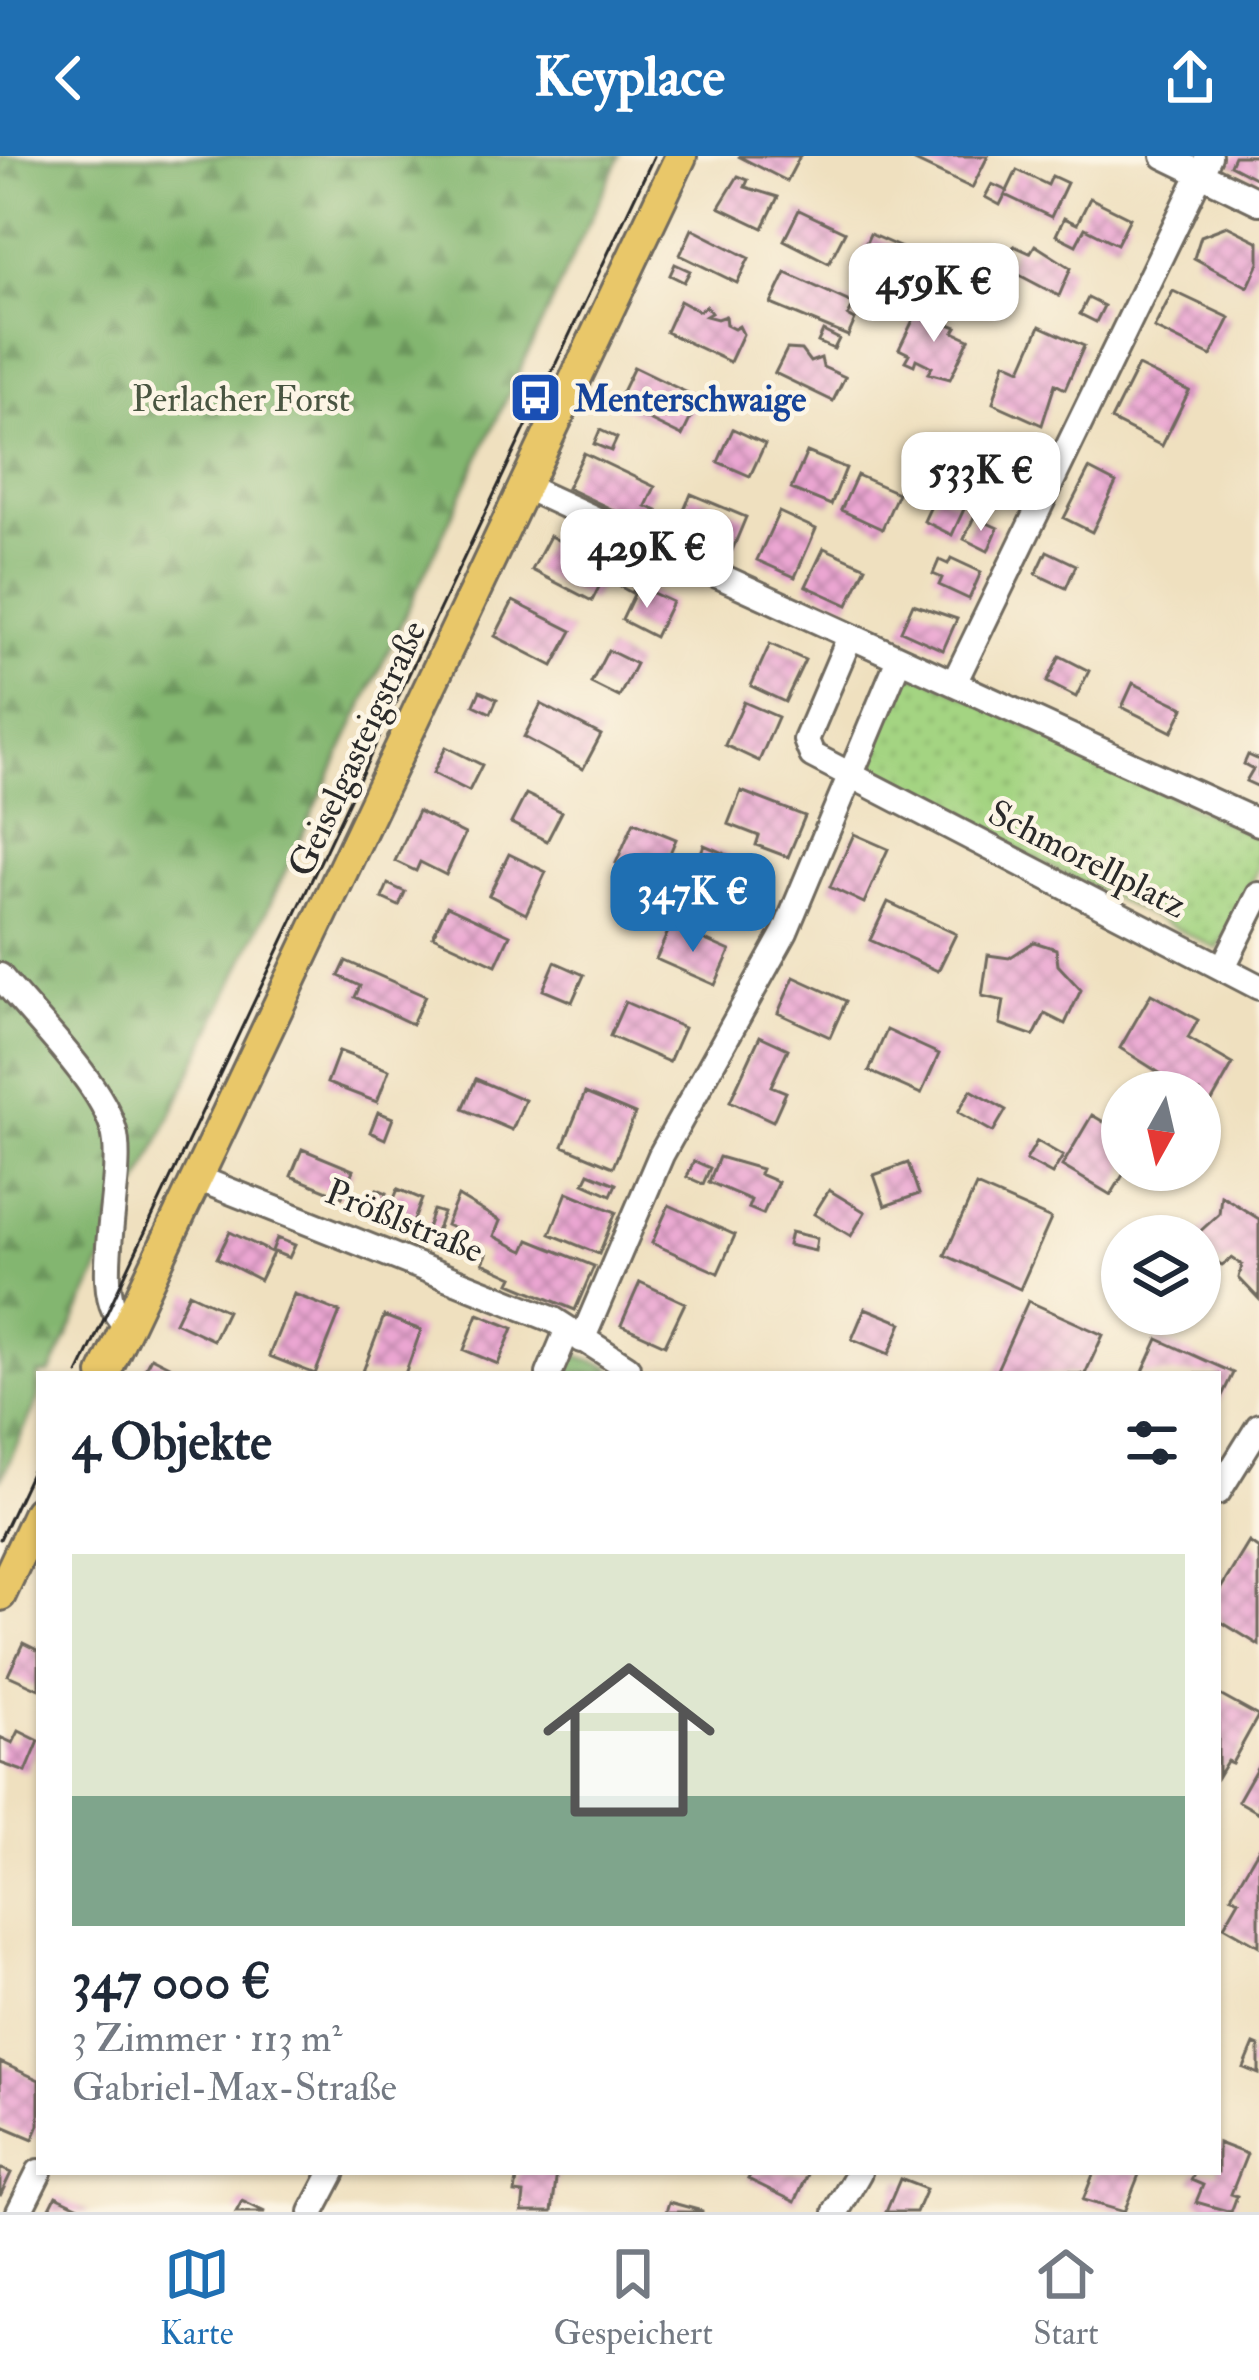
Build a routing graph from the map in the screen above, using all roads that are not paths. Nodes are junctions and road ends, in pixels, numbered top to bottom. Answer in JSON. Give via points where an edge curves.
{"nodes":[{"id":1,"x":681,"y":156,"type":"edge"},
{"id":2,"x":1164,"y":156,"type":"edge"},
{"id":3,"x":1204,"y":165,"type":"edge"},
{"id":4,"x":1259,"y":202,"type":"edge"},
{"id":5,"x":523,"y":486,"type":"junction"},
{"id":6,"x":849,"y":639,"type":"junction"},
{"id":7,"x":898,"y":659,"type":"junction"},
{"id":8,"x":955,"y":683,"type":"junction"},
{"id":9,"x":848,"y":778,"type":"junction"},
{"id":10,"x":1259,"y":823,"type":"edge"},
{"id":11,"x":1259,"y":895,"type":"edge"},
{"id":12,"x":1223,"y":967,"type":"junction"},
{"id":13,"x":0,"y":976,"type":"edge"},
{"id":14,"x":1259,"y":987,"type":"edge"},
{"id":15,"x":197,"y":1178,"type":"junction"},
{"id":16,"x":128,"y":1324,"type":"junction"},
{"id":17,"x":575,"y":1335,"type":"junction"},
{"id":18,"x":105,"y":1371,"type":"edge"},
{"id":19,"x":551,"y":1371,"type":"edge"},
{"id":20,"x":625,"y":1371,"type":"edge"},
{"id":21,"x":1259,"y":1426,"type":"edge"},
{"id":22,"x":1221,"y":1487,"type":"edge"},
{"id":23,"x":36,"y":1518,"type":"edge"},
{"id":24,"x":0,"y":1595,"type":"edge"},
{"id":25,"x":38,"y":2175,"type":"edge"},
{"id":26,"x":331,"y":2175,"type":"edge"},
{"id":27,"x":857,"y":2175,"type":"edge"},
{"id":28,"x":20,"y":2212,"type":"edge"},
{"id":29,"x":312,"y":2212,"type":"edge"},
{"id":30,"x":836,"y":2212,"type":"edge"}],
"edges":[{"from":1,"to":5,"type":"main road","name":"Geiselgasteigstraße"},
{"from":2,"to":3,"type":"street"},
{"from":3,"to":4,"type":"street"},
{"from":3,"to":8,"type":"street"},
{"from":5,"to":6,"type":"street"},
{"from":5,"to":15,"type":"main road","name":"Geiselgasteigstraße"},
{"from":6,"to":7,"type":"street"},
{"from":6,"to":9,"type":"street","name":"Schmorellplatz","via":[[806,740],[812,755]]},
{"from":7,"to":8,"type":"street"},
{"from":7,"to":9,"type":"street"},
{"from":8,"to":10,"type":"street"},
{"from":9,"to":12,"type":"street","name":"Schmorellplatz"},
{"from":9,"to":17,"type":"street","via":[[785,932],[661,1155]]},
{"from":11,"to":12,"type":"street"},
{"from":12,"to":14,"type":"street","name":"Schmorellplatz"},
{"from":13,"to":16,"type":"street","via":[[115,1132],[106,1296]]},
{"from":15,"to":16,"type":"main road","name":"Geiselgasteigstraße"},
{"from":15,"to":17,"type":"street","name":"Prößlstraße","via":[[389,1250]]},
{"from":16,"to":18,"type":"main road","name":"Geiselgasteigstraße"},
{"from":17,"to":19,"type":"street"},
{"from":17,"to":20,"type":"street","name":"Prößlstraße"},
{"from":21,"to":22,"type":"street"},
{"from":23,"to":24,"type":"main road"},
{"from":25,"to":28,"type":"street"},
{"from":26,"to":29,"type":"street"},
{"from":27,"to":30,"type":"street"}]}
